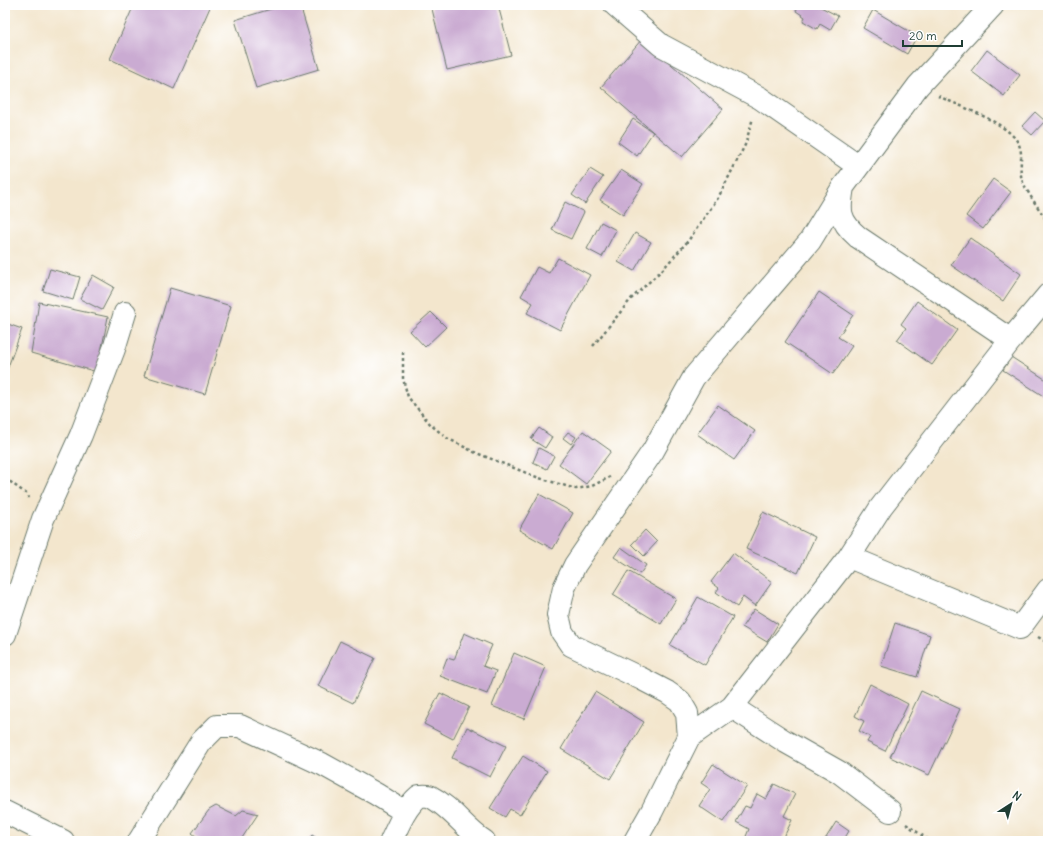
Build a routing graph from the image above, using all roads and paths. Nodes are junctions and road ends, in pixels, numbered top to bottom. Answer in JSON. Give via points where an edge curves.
{"nodes":[{"id":1,"x":615,"y":5,"type":"edge"},
{"id":2,"x":993,"y":5,"type":"edge"},
{"id":3,"x":918,"y":86,"type":"junction"},
{"id":4,"x":760,"y":98,"type":"junction"},
{"id":5,"x":858,"y":166,"type":"junction"},
{"id":6,"x":843,"y":187,"type":"junction"},
{"id":7,"x":1048,"y":222,"type":"edge"},
{"id":8,"x":850,"y":230,"type":"junction"},
{"id":9,"x":810,"y":241,"type":"junction"},
{"id":10,"x":1048,"y":295,"type":"edge"},
{"id":11,"x":125,"y":313,"type":"dead end"},
{"id":12,"x":1011,"y":340,"type":"junction"},
{"id":13,"x":593,"y":346,"type":"dead end"},
{"id":14,"x":403,"y":352,"type":"dead end"},
{"id":15,"x":636,"y":475,"type":"junction"},
{"id":16,"x":5,"y":478,"type":"edge"},
{"id":17,"x":43,"y":519,"type":"junction"},
{"id":18,"x":849,"y":557,"type":"junction"},
{"id":19,"x":1048,"y":590,"type":"edge"},
{"id":20,"x":5,"y":634,"type":"edge"},
{"id":21,"x":732,"y":707,"type":"junction"},
{"id":22,"x":690,"y":737,"type":"junction"},
{"id":23,"x":412,"y":804,"type":"junction"},
{"id":24,"x":890,"y":811,"type":"joint"},
{"id":25,"x":5,"y":812,"type":"edge"},
{"id":26,"x":62,"y":841,"type":"edge"},
{"id":27,"x":139,"y":841,"type":"edge"},
{"id":28,"x":391,"y":841,"type":"edge"},
{"id":29,"x":484,"y":841,"type":"edge"},
{"id":30,"x":635,"y":841,"type":"edge"},
{"id":31,"x":930,"y":841,"type":"edge"}],
"edges":[{"from":1,"to":4,"type":"street","via":[[661,45]]},
{"from":2,"to":3,"type":"street"},
{"from":3,"to":5,"type":"street"},
{"from":3,"to":7,"type":"path","via":[[998,124],[1011,134],[1022,152],[1022,180]]},
{"from":4,"to":5,"type":"street"},
{"from":4,"to":13,"type":"path","via":[[745,145],[718,198],[688,241],[631,299]]},
{"from":5,"to":6,"type":"street"},
{"from":6,"to":8,"type":"street","via":[[841,216]]},
{"from":6,"to":9,"type":"street"},
{"from":8,"to":9,"type":"street"},
{"from":8,"to":12,"type":"street"},
{"from":9,"to":15,"type":"street","via":[[694,377]]},
{"from":10,"to":12,"type":"street"},
{"from":11,"to":17,"type":"street","via":[[81,435]]},
{"from":12,"to":18,"type":"street","via":[[881,507]]},
{"from":14,"to":15,"type":"path","via":[[403,379],[408,397],[431,425],[474,452],[539,478],[576,489],[592,486],[609,477]]},
{"from":15,"to":22,"type":"street","via":[[575,565],[564,588],[558,615],[562,632],[571,645],[642,679],[680,701],[687,713]]},
{"from":16,"to":17,"type":"path","via":[[28,495]]},
{"from":17,"to":20,"type":"street"},
{"from":18,"to":19,"type":"street","via":[[1020,628]]},
{"from":18,"to":21,"type":"street"},
{"from":21,"to":22,"type":"street"},
{"from":21,"to":24,"type":"street","via":[[839,772]]},
{"from":22,"to":30,"type":"street"},
{"from":23,"to":27,"type":"street","via":[[376,794],[322,764],[240,726],[217,726],[201,742]]},
{"from":23,"to":28,"type":"street"},
{"from":23,"to":29,"type":"street","via":[[430,796]]},
{"from":24,"to":31,"type":"path"},
{"from":25,"to":26,"type":"street"}]}
